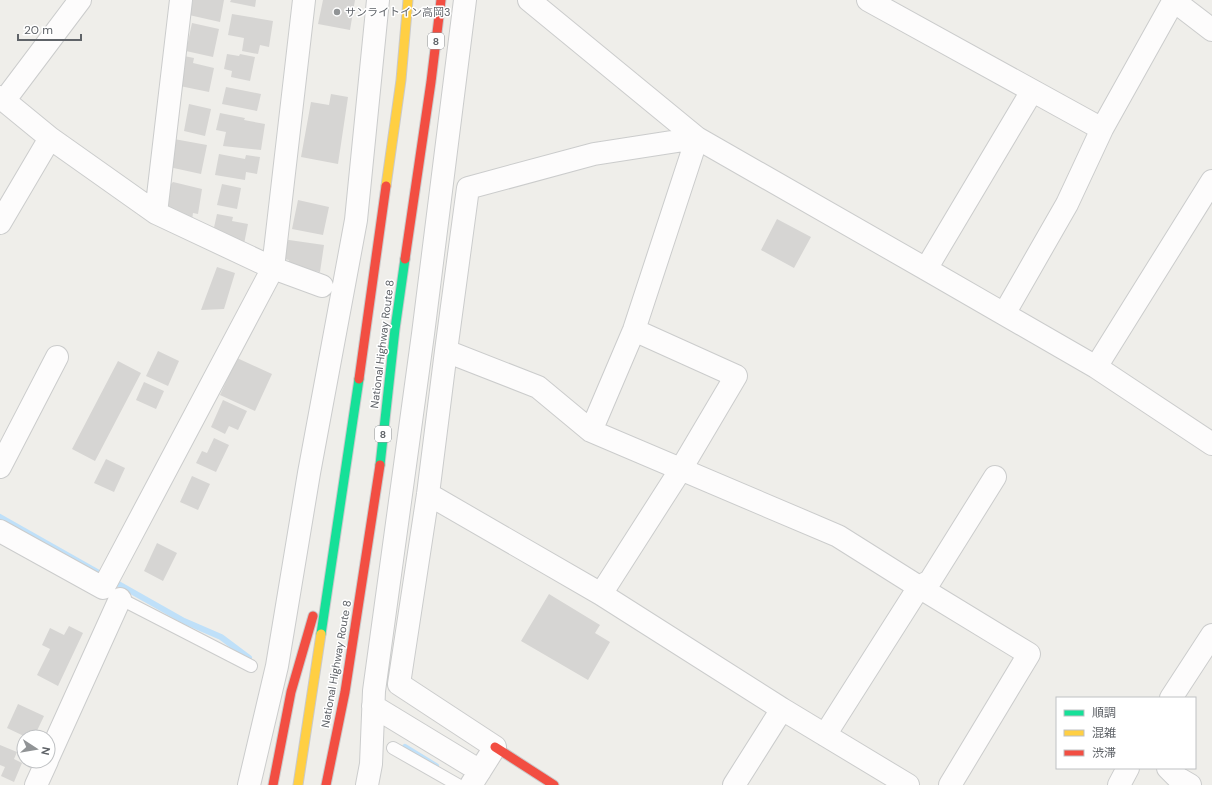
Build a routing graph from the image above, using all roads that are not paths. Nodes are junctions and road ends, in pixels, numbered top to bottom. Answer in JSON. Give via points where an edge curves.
{"nodes":[{"id":1,"x":80,"y":0,"type":"edge"},
{"id":2,"x":181,"y":0,"type":"edge"},
{"id":3,"x":304,"y":0,"type":"edge"},
{"id":4,"x":378,"y":0,"type":"edge"},
{"id":5,"x":408,"y":0,"type":"edge"},
{"id":6,"x":441,"y":0,"type":"edge"},
{"id":7,"x":465,"y":0,"type":"edge"},
{"id":8,"x":529,"y":0,"type":"edge"},
{"id":9,"x":868,"y":0,"type":"edge"},
{"id":10,"x":1174,"y":0,"type":"edge"},
{"id":11,"x":1212,"y":30,"type":"edge"},
{"id":12,"x":1032,"y":91,"type":"junction"},
{"id":13,"x":2,"y":99,"type":"edge"},
{"id":14,"x":1102,"y":130,"type":"junction"},
{"id":15,"x":50,"y":138,"type":"junction"},
{"id":16,"x":697,"y":138,"type":"junction"},
{"id":17,"x":1212,"y":181,"type":"edge"},
{"id":18,"x":156,"y":213,"type":"junction"},
{"id":19,"x":0,"y":223,"type":"edge"},
{"id":20,"x":273,"y":268,"type":"junction"},
{"id":21,"x":926,"y":269,"type":"junction"},
{"id":22,"x":322,"y":286,"type":"dead end"},
{"id":23,"x":1004,"y":314,"type":"junction"},
{"id":24,"x":634,"y":330,"type":"junction"},
{"id":25,"x":446,"y":351,"type":"junction"},
{"id":26,"x":57,"y":357,"type":"dead end"},
{"id":27,"x":1096,"y":367,"type":"junction"},
{"id":28,"x":591,"y":431,"type":"junction"},
{"id":29,"x":1212,"y":444,"type":"edge"},
{"id":30,"x":0,"y":467,"type":"edge"},
{"id":31,"x":681,"y":469,"type":"junction"},
{"id":32,"x":995,"y":477,"type":"dead end"},
{"id":33,"x":344,"y":487,"type":"junction"},
{"id":34,"x":428,"y":494,"type":"junction"},
{"id":35,"x":0,"y":531,"type":"edge"},
{"id":36,"x":111,"y":584,"type":"junction"},
{"id":37,"x":919,"y":587,"type":"junction"},
{"id":38,"x":601,"y":594,"type":"junction"},
{"id":39,"x":1212,"y":635,"type":"edge"},
{"id":40,"x":251,"y":666,"type":"dead end"},
{"id":41,"x":345,"y":692,"type":"junction"},
{"id":42,"x":1172,"y":697,"type":"edge"},
{"id":43,"x":373,"y":706,"type":"junction"},
{"id":44,"x":782,"y":709,"type":"junction"},
{"id":45,"x":825,"y":735,"type":"junction"},
{"id":46,"x":56,"y":736,"type":"edge"},
{"id":47,"x":495,"y":747,"type":"junction"},
{"id":48,"x":393,"y":748,"type":"dead end"},
{"id":49,"x":43,"y":769,"type":"edge"},
{"id":50,"x":1127,"y":769,"type":"edge"},
{"id":51,"x":1169,"y":769,"type":"edge"},
{"id":52,"x":475,"y":778,"type":"edge"},
{"id":53,"x":36,"y":785,"type":"edge"},
{"id":54,"x":250,"y":785,"type":"edge"},
{"id":55,"x":273,"y":785,"type":"edge"},
{"id":56,"x":298,"y":785,"type":"edge"},
{"id":57,"x":326,"y":785,"type":"edge"},
{"id":58,"x":332,"y":785,"type":"edge"},
{"id":59,"x":367,"y":785,"type":"edge"},
{"id":60,"x":458,"y":785,"type":"edge"},
{"id":61,"x":554,"y":785,"type":"edge"},
{"id":62,"x":734,"y":785,"type":"edge"},
{"id":63,"x":908,"y":785,"type":"edge"},
{"id":64,"x":950,"y":785,"type":"edge"},
{"id":65,"x":1119,"y":785,"type":"edge"},
{"id":66,"x":1190,"y":785,"type":"edge"}],
"edges":[{"from":1,"to":13,"type":"street"},
{"from":2,"to":18,"type":"street"},
{"from":3,"to":20,"type":"street"},
{"from":4,"to":54,"type":"street","via":[[356,220],[276,666]]},
{"from":5,"to":33,"type":"main road","name":"National Highway Route 8","via":[[401,80]]},
{"from":6,"to":41,"type":"main road","name":"National Highway Route 8","number":"8","via":[[432,82],[395,329],[378,480]]},
{"from":7,"to":43,"type":"street"},
{"from":8,"to":16,"type":"street"},
{"from":9,"to":12,"type":"street"},
{"from":10,"to":11,"type":"street"},
{"from":10,"to":14,"type":"street"},
{"from":12,"to":14,"type":"street"},
{"from":12,"to":21,"type":"street"},
{"from":13,"to":15,"type":"street"},
{"from":14,"to":23,"type":"street","via":[[1067,204]]},
{"from":15,"to":18,"type":"street"},
{"from":15,"to":19,"type":"street"},
{"from":16,"to":21,"type":"street"},
{"from":16,"to":24,"type":"street"},
{"from":16,"to":25,"type":"street","via":[[594,154],[468,188]]},
{"from":17,"to":27,"type":"street"},
{"from":18,"to":20,"type":"street"},
{"from":20,"to":22,"type":"street"},
{"from":20,"to":36,"type":"street"},
{"from":21,"to":23,"type":"street"},
{"from":23,"to":27,"type":"street"},
{"from":24,"to":28,"type":"street"},
{"from":24,"to":31,"type":"street","via":[[736,376]]},
{"from":25,"to":28,"type":"street","via":[[538,387]]},
{"from":25,"to":34,"type":"street"},
{"from":26,"to":30,"type":"street"},
{"from":27,"to":29,"type":"street"},
{"from":28,"to":31,"type":"street"},
{"from":31,"to":37,"type":"street","via":[[838,536]]},
{"from":31,"to":38,"type":"street"},
{"from":32,"to":37,"type":"street","via":[[930,581]]},
{"from":33,"to":55,"type":"main road","via":[[315,611],[291,692]]},
{"from":33,"to":56,"type":"main road","name":"National Highway Route 8"},
{"from":34,"to":38,"type":"street"},
{"from":34,"to":47,"type":"street","via":[[399,684]]},
{"from":35,"to":36,"type":"street"},
{"from":36,"to":40,"type":"lane"},
{"from":36,"to":46,"type":"street"},
{"from":37,"to":45,"type":"street"},
{"from":37,"to":64,"type":"street","via":[[1029,654]]},
{"from":38,"to":44,"type":"street"},
{"from":39,"to":42,"type":"street"},
{"from":41,"to":57,"type":"main road","name":"National Highway Route 8","number":"8"},
{"from":41,"to":58,"type":"main road","number":"8"},
{"from":43,"to":52,"type":"street"},
{"from":43,"to":59,"type":"street","via":[[371,764]]},
{"from":44,"to":45,"type":"street"},
{"from":44,"to":62,"type":"street"},
{"from":45,"to":63,"type":"street"},
{"from":47,"to":52,"type":"street"},
{"from":47,"to":61,"type":"main road"},
{"from":48,"to":60,"type":"lane"},
{"from":49,"to":53,"type":"street"},
{"from":50,"to":65,"type":"street"},
{"from":51,"to":66,"type":"street"}]}
